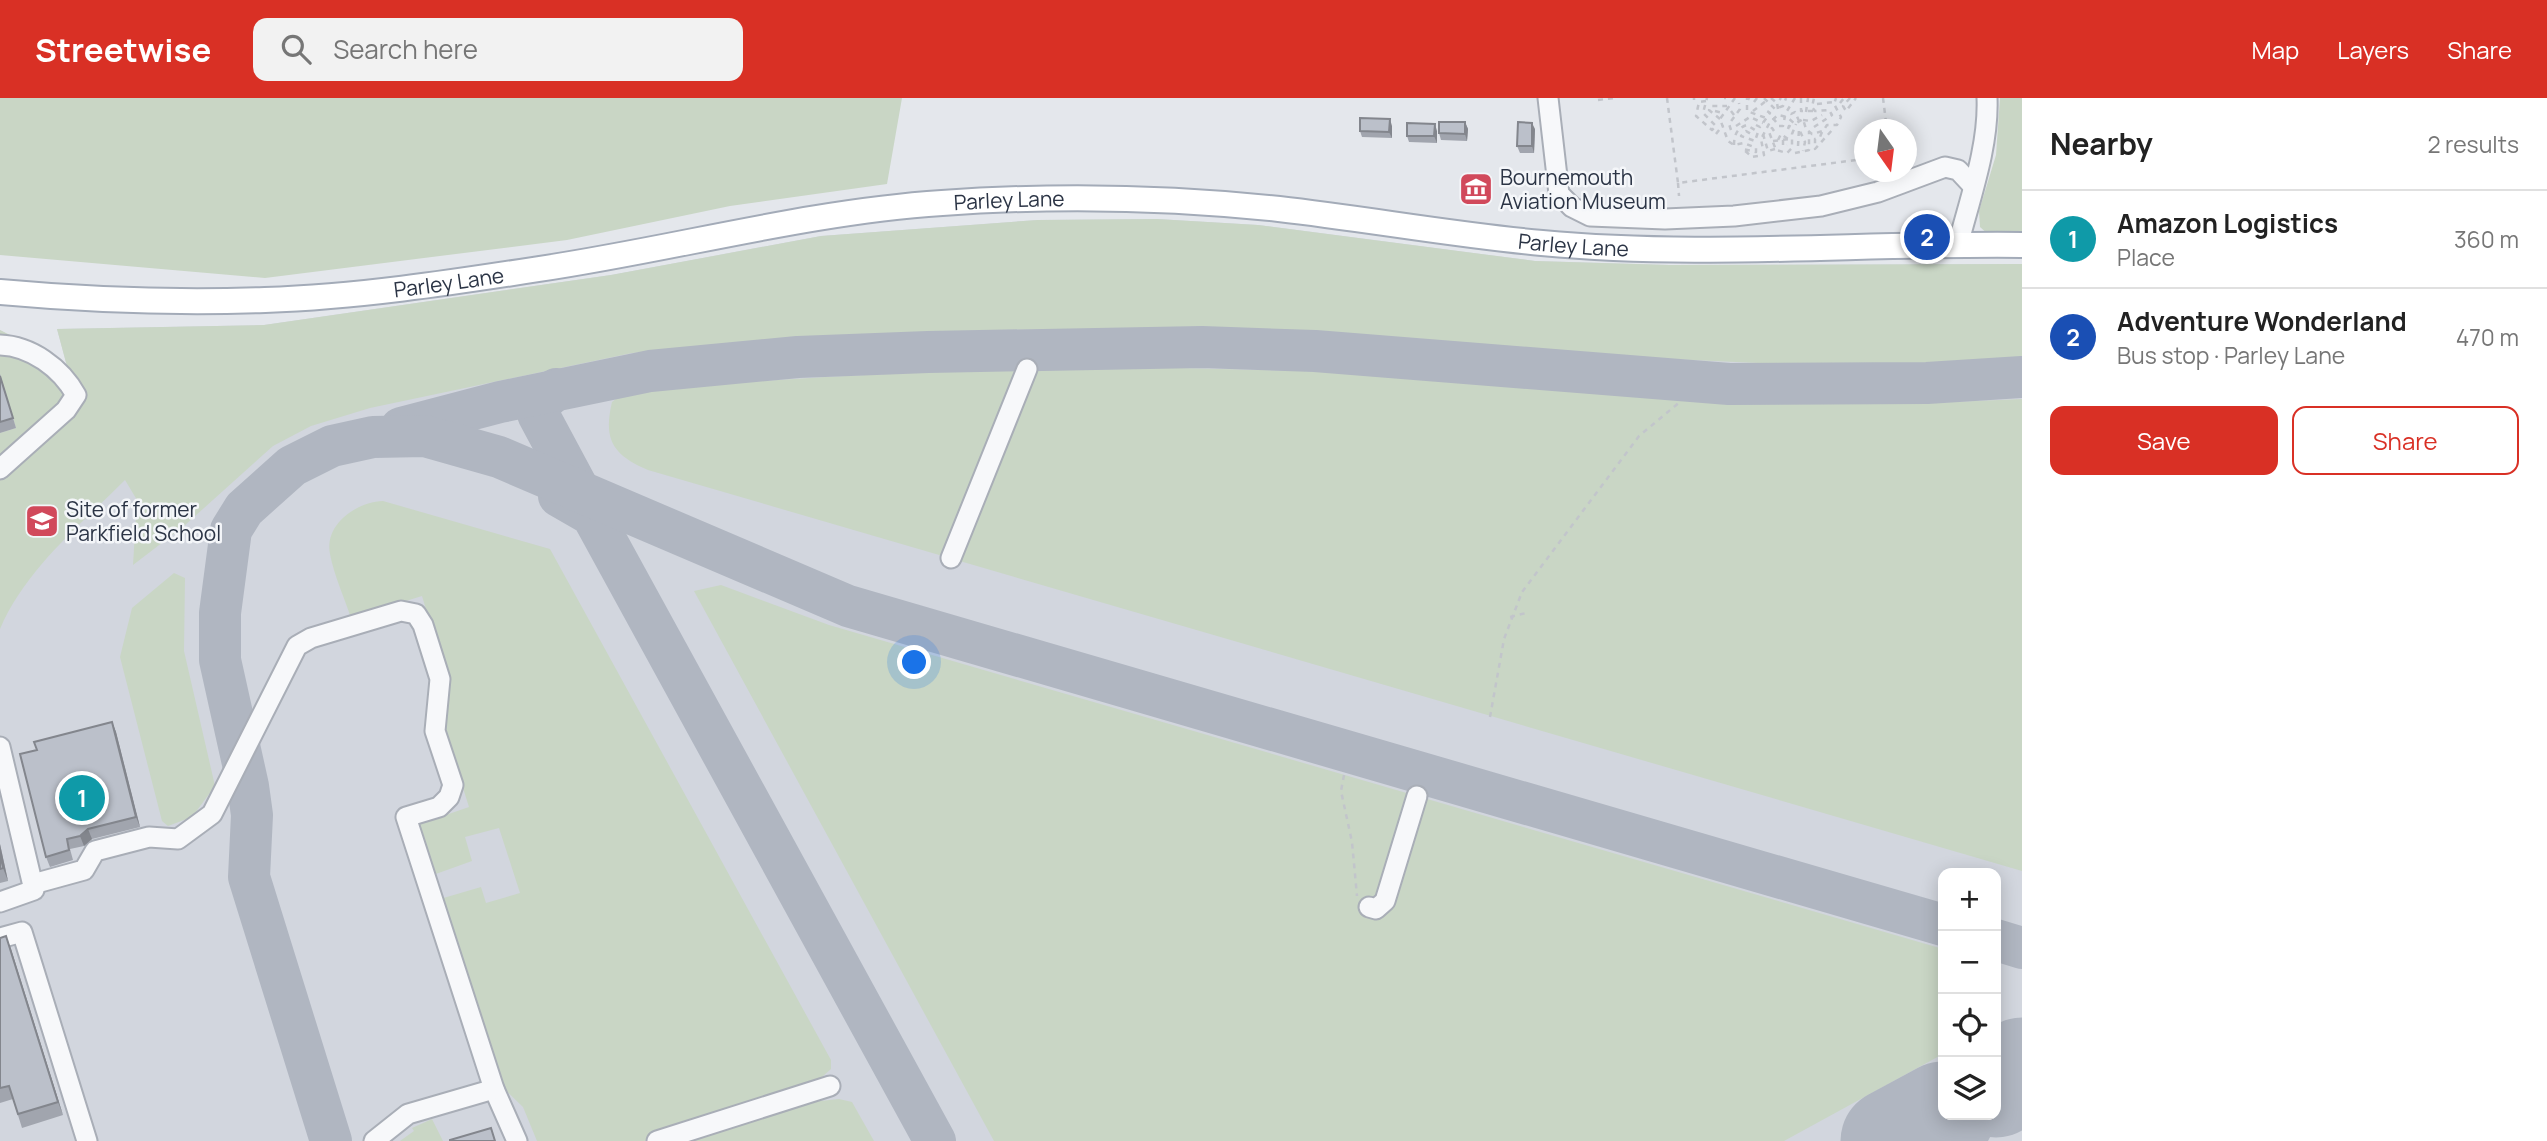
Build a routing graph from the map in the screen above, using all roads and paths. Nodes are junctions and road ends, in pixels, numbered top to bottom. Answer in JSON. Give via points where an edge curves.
{"nodes":[{"id":1,"x":1548,"y":98,"type":"edge"},
{"id":2,"x":1614,"y":98,"type":"edge"},
{"id":3,"x":1667,"y":98,"type":"edge"},
{"id":4,"x":1735,"y":98,"type":"edge"},
{"id":5,"x":1757,"y":98,"type":"edge"},
{"id":6,"x":1771,"y":98,"type":"edge"},
{"id":7,"x":1781,"y":98,"type":"edge"},
{"id":8,"x":1786,"y":98,"type":"edge"},
{"id":9,"x":1795,"y":98,"type":"edge"},
{"id":10,"x":1801,"y":98,"type":"edge"},
{"id":11,"x":1808,"y":98,"type":"edge"},
{"id":12,"x":1814,"y":98,"type":"edge"},
{"id":13,"x":1848,"y":98,"type":"edge"},
{"id":14,"x":1856,"y":98,"type":"edge"},
{"id":15,"x":1883,"y":98,"type":"edge"},
{"id":16,"x":1987,"y":98,"type":"edge"},
{"id":17,"x":1696,"y":99,"type":"edge"},
{"id":18,"x":1707,"y":99,"type":"edge"},
{"id":19,"x":1598,"y":100,"type":"dead end"},
{"id":20,"x":1765,"y":100,"type":"edge"},
{"id":21,"x":1835,"y":100,"type":"edge"},
{"id":22,"x":1739,"y":103,"type":"dead end"},
{"id":23,"x":1777,"y":103,"type":"junction"},
{"id":24,"x":1840,"y":103,"type":"dead end"},
{"id":25,"x":1818,"y":104,"type":"dead end"},
{"id":26,"x":1727,"y":106,"type":"junction"},
{"id":27,"x":1764,"y":108,"type":"dead end"},
{"id":28,"x":1778,"y":109,"type":"junction"},
{"id":29,"x":1715,"y":111,"type":"dead end"},
{"id":30,"x":1731,"y":111,"type":"dead end"},
{"id":31,"x":1753,"y":111,"type":"junction"},
{"id":32,"x":1815,"y":111,"type":"junction"},
{"id":33,"x":1806,"y":112,"type":"junction"},
{"id":34,"x":1723,"y":113,"type":"junction"},
{"id":35,"x":1822,"y":115,"type":"dead end"},
{"id":36,"x":1785,"y":116,"type":"junction"},
{"id":37,"x":1736,"y":118,"type":"junction"},
{"id":38,"x":1766,"y":118,"type":"junction"},
{"id":39,"x":1773,"y":118,"type":"junction"},
{"id":40,"x":1720,"y":119,"type":"junction"},
{"id":41,"x":1886,"y":119,"type":"edge"},
{"id":42,"x":1739,"y":122,"type":"junction"},
{"id":43,"x":1799,"y":122,"type":"junction"},
{"id":44,"x":1763,"y":123,"type":"junction"},
{"id":45,"x":1723,"y":125,"type":"junction"},
{"id":46,"x":1754,"y":125,"type":"junction"},
{"id":47,"x":1836,"y":125,"type":"junction"},
{"id":48,"x":1736,"y":126,"type":"dead end"},
{"id":49,"x":1814,"y":127,"type":"dead end"},
{"id":50,"x":1794,"y":128,"type":"junction"},
{"id":51,"x":1788,"y":129,"type":"dead end"},
{"id":52,"x":1731,"y":130,"type":"dead end"},
{"id":53,"x":1773,"y":131,"type":"dead end"},
{"id":54,"x":1809,"y":131,"type":"junction"},
{"id":55,"x":1822,"y":132,"type":"junction"},
{"id":56,"x":1716,"y":134,"type":"dead end"},
{"id":57,"x":1751,"y":134,"type":"dead end"},
{"id":58,"x":1763,"y":134,"type":"junction"},
{"id":59,"x":1722,"y":137,"type":"dead end"},
{"id":60,"x":1790,"y":139,"type":"junction"},
{"id":61,"x":1778,"y":140,"type":"junction"},
{"id":62,"x":1728,"y":141,"type":"junction"},
{"id":63,"x":1734,"y":145,"type":"junction"},
{"id":64,"x":1783,"y":146,"type":"dead end"},
{"id":65,"x":1798,"y":146,"type":"dead end"},
{"id":66,"x":1775,"y":149,"type":"junction"},
{"id":67,"x":1803,"y":151,"type":"junction"},
{"id":68,"x":1795,"y":153,"type":"dead end"},
{"id":69,"x":1854,"y":160,"type":"edge"},
{"id":70,"x":1678,"y":183,"type":"junction"},
{"id":71,"x":1973,"y":186,"type":"junction"},
{"id":72,"x":1679,"y":196,"type":"dead end"},
{"id":73,"x":1958,"y":245,"type":"junction"},
{"id":74,"x":2022,"y":245,"type":"edge"},
{"id":75,"x":0,"y":292,"type":"edge"},
{"id":76,"x":0,"y":345,"type":"edge"},
{"id":77,"x":1027,"y":369,"type":"dead end"},
{"id":78,"x":1681,"y":401,"type":"dead end"},
{"id":79,"x":0,"y":469,"type":"edge"},
{"id":80,"x":951,"y":558,"type":"dead end"},
{"id":81,"x":1526,"y":613,"type":"dead end"},
{"id":82,"x":1510,"y":617,"type":"junction"},
{"id":83,"x":1490,"y":717,"type":"dead end"},
{"id":84,"x":0,"y":747,"type":"edge"},
{"id":85,"x":1344,"y":775,"type":"dead end"},
{"id":86,"x":1417,"y":796,"type":"dead end"},
{"id":87,"x":33,"y":884,"type":"junction"},
{"id":88,"x":0,"y":902,"type":"edge"},
{"id":89,"x":1369,"y":907,"type":"joint"},
{"id":90,"x":0,"y":938,"type":"edge"},
{"id":91,"x":831,"y":1086,"type":"dead end"},
{"id":92,"x":494,"y":1089,"type":"junction"},
{"id":93,"x":87,"y":1141,"type":"edge"},
{"id":94,"x":374,"y":1141,"type":"edge"},
{"id":95,"x":517,"y":1141,"type":"edge"},
{"id":96,"x":657,"y":1141,"type":"edge"}],
"edges":[{"from":1,"to":71,"type":"lane","via":[[1559,194],[1590,216],[1678,218],[1821,206],[1878,192],[1945,167],[1958,170]]},
{"from":2,"to":19,"type":"path"},
{"from":3,"to":70,"type":"path"},
{"from":4,"to":26,"type":"path"},
{"from":5,"to":31,"type":"path","via":[[1754,102],[1747,98],[1747,111]]},
{"from":6,"to":23,"type":"path"},
{"from":7,"to":23,"type":"path"},
{"from":8,"to":28,"type":"path"},
{"from":9,"to":43,"type":"path","via":[[1787,111],[1795,112]]},
{"from":10,"to":33,"type":"path","via":[[1800,107]]},
{"from":11,"to":33,"type":"path"},
{"from":12,"to":32,"type":"path"},
{"from":13,"to":14,"type":"path","via":[[1843,106],[1846,111]]},
{"from":13,"to":24,"type":"path"},
{"from":15,"to":41,"type":"path"},
{"from":16,"to":71,"type":"lane"},
{"from":17,"to":18,"type":"path"},
{"from":17,"to":18,"type":"path","via":[[1696,116],[1712,130],[1716,126],[1703,113]]},
{"from":20,"to":28,"type":"path"},
{"from":20,"to":31,"type":"path"},
{"from":21,"to":25,"type":"path"},
{"from":21,"to":47,"type":"path","via":[[1840,114]]},
{"from":22,"to":37,"type":"path"},
{"from":23,"to":28,"type":"path"},
{"from":26,"to":34,"type":"path"},
{"from":26,"to":40,"type":"path","via":[[1711,106],[1709,110]]},
{"from":27,"to":38,"type":"path","via":[[1770,113]]},
{"from":29,"to":34,"type":"path"},
{"from":30,"to":37,"type":"path"},
{"from":31,"to":38,"type":"path"},
{"from":32,"to":33,"type":"path"},
{"from":32,"to":49,"type":"path","via":[[1829,110],[1832,115]]},
{"from":34,"to":40,"type":"path"},
{"from":35,"to":43,"type":"path"},
{"from":36,"to":39,"type":"path"},
{"from":36,"to":39,"type":"path","via":[[1779,126]]},
{"from":36,"to":43,"type":"path"},
{"from":37,"to":42,"type":"path"},
{"from":37,"to":52,"type":"path","via":[[1729,124]]},
{"from":38,"to":44,"type":"path"},
{"from":39,"to":58,"type":"path"},
{"from":40,"to":45,"type":"path"},
{"from":42,"to":44,"type":"path","via":[[1749,117]]},
{"from":42,"to":48,"type":"path"},
{"from":43,"to":50,"type":"path"},
{"from":43,"to":54,"type":"path"},
{"from":44,"to":46,"type":"path"},
{"from":45,"to":56,"type":"path"},
{"from":45,"to":62,"type":"path"},
{"from":46,"to":57,"type":"path","via":[[1758,132],[1755,141],[1741,136],[1746,131]]},
{"from":46,"to":63,"type":"path","via":[[1741,127]]},
{"from":47,"to":55,"type":"path","via":[[1824,126]]},
{"from":47,"to":55,"type":"path","via":[[1815,149],[1815,139]]},
{"from":50,"to":51,"type":"path"},
{"from":50,"to":60,"type":"path"},
{"from":53,"to":61,"type":"path","via":[[1769,132]]},
{"from":54,"to":55,"type":"path"},
{"from":54,"to":67,"type":"path","via":[[1810,147]]},
{"from":58,"to":63,"type":"path","via":[[1764,155],[1748,156],[1742,152],[1744,148],[1756,152],[1756,148]]},
{"from":58,"to":66,"type":"path","via":[[1768,151]]},
{"from":59,"to":62,"type":"path"},
{"from":60,"to":61,"type":"path","via":[[1781,134]]},
{"from":60,"to":66,"type":"path","via":[[1792,148],[1787,153]]},
{"from":61,"to":64,"type":"path"},
{"from":61,"to":66,"type":"path"},
{"from":62,"to":63,"type":"path"},
{"from":65,"to":67,"type":"path","via":[[1799,129],[1805,142]]},
{"from":67,"to":68,"type":"path"},
{"from":69,"to":70,"type":"path"},
{"from":70,"to":72,"type":"path"},
{"from":71,"to":73,"type":"lane"},
{"from":73,"to":74,"type":"main road","name":"Parley Lane"},
{"from":73,"to":75,"type":"main road","name":"Parley Lane","via":[[1691,250],[1544,244],[1275,209],[1055,198],[939,203],[818,217],[542,269],[362,292],[267,300],[77,299]]},
{"from":76,"to":79,"type":"lane","via":[[21,346],[66,376],[76,395],[66,410]]},
{"from":77,"to":80,"type":"lane"},
{"from":78,"to":82,"type":"path","via":[[1639,436],[1522,592]]},
{"from":81,"to":82,"type":"path"},
{"from":82,"to":83,"type":"path"},
{"from":84,"to":87,"type":"lane"},
{"from":85,"to":89,"type":"path","via":[[1341,791],[1352,842],[1354,887],[1360,901]]},
{"from":86,"to":89,"type":"lane","via":[[1385,901],[1376,909]]},
{"from":87,"to":88,"type":"lane","via":[[34,890]]},
{"from":87,"to":92,"type":"lane","via":[[84,870],[95,851],[149,836],[178,839],[212,814],[297,646],[401,611],[416,614],[440,679],[436,731],[453,785],[439,807],[406,817]]},
{"from":90,"to":93,"type":"lane","via":[[22,932]]},
{"from":91,"to":96,"type":"lane"},
{"from":92,"to":94,"type":"lane","via":[[408,1114]]},
{"from":92,"to":95,"type":"lane"}]}
